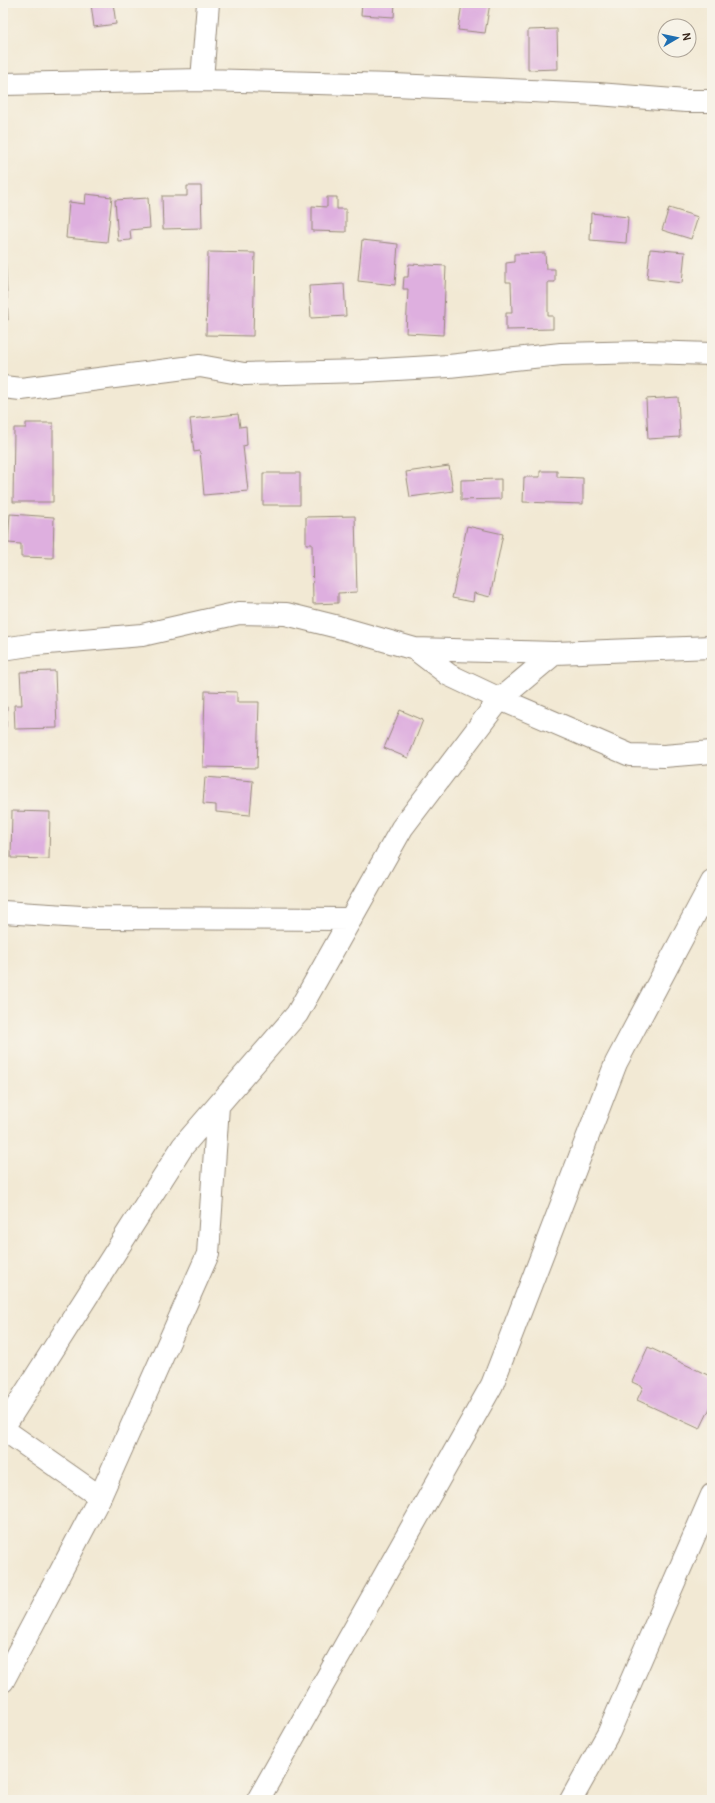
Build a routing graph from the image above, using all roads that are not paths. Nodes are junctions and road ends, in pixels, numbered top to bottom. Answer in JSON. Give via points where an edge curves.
{"nodes":[{"id":1,"x":208,"y":3,"type":"edge"},
{"id":2,"x":202,"y":80,"type":"junction"},
{"id":3,"x":3,"y":84,"type":"edge"},
{"id":4,"x":712,"y":100,"type":"edge"},
{"id":5,"x":712,"y":354,"type":"edge"},
{"id":6,"x":3,"y":387,"type":"edge"},
{"id":7,"x":712,"y":646,"type":"edge"},
{"id":8,"x":3,"y":649,"type":"edge"},
{"id":9,"x":415,"y":649,"type":"junction"},
{"id":10,"x":554,"y":653,"type":"junction"},
{"id":11,"x":500,"y":699,"type":"junction"},
{"id":12,"x":712,"y":752,"type":"edge"},
{"id":13,"x":712,"y":882,"type":"edge"},
{"id":14,"x":3,"y":912,"type":"edge"},
{"id":15,"x":351,"y":919,"type":"junction"},
{"id":16,"x":218,"y":1106,"type":"junction"},
{"id":17,"x":3,"y":1428,"type":"edge"},
{"id":18,"x":712,"y":1495,"type":"edge"},
{"id":19,"x":100,"y":1497,"type":"junction"},
{"id":20,"x":3,"y":1681,"type":"edge"},
{"id":21,"x":258,"y":1800,"type":"edge"},
{"id":22,"x":571,"y":1800,"type":"edge"}],
"edges":[{"from":1,"to":2,"type":"street"},
{"from":2,"to":3,"type":"street"},
{"from":2,"to":4,"type":"street","via":[[394,85],[598,94],[686,101]]},
{"from":5,"to":6,"type":"street","via":[[561,354],[449,366],[244,374],[200,366],[21,389]]},
{"from":7,"to":10,"type":"street"},
{"from":8,"to":9,"type":"street","via":[[142,635],[239,613],[286,614]]},
{"from":9,"to":10,"type":"street"},
{"from":9,"to":11,"type":"street","via":[[449,674]]},
{"from":10,"to":11,"type":"street"},
{"from":11,"to":12,"type":"street","via":[[630,755],[664,756]]},
{"from":11,"to":15,"type":"street","via":[[402,828]]},
{"from":13,"to":21,"type":"street","via":[[616,1063],[492,1385]]},
{"from":14,"to":15,"type":"street","via":[[97,918]]},
{"from":15,"to":16,"type":"street","via":[[297,1014]]},
{"from":16,"to":17,"type":"street","via":[[183,1146]]},
{"from":16,"to":19,"type":"street","via":[[208,1254]]},
{"from":17,"to":19,"type":"street"},
{"from":18,"to":22,"type":"street","via":[[609,1732]]},
{"from":19,"to":20,"type":"street"}]}
